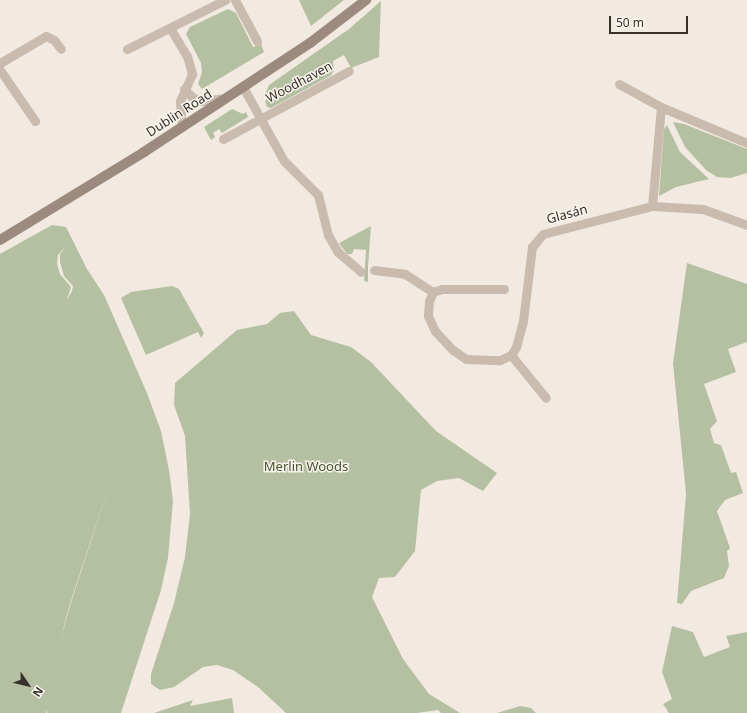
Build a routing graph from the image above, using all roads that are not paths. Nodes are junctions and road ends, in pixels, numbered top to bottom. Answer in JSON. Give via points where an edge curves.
{"nodes":[{"id":1,"x":225,"y":0,"type":"edge"},
{"id":2,"x":235,"y":0,"type":"edge"},
{"id":3,"x":366,"y":0,"type":"edge"},
{"id":4,"x":170,"y":28,"type":"junction"},
{"id":5,"x":256,"y":41,"type":"dead end"},
{"id":6,"x":62,"y":49,"type":"dead end"},
{"id":7,"x":127,"y":49,"type":"dead end"},
{"id":8,"x":0,"y":63,"type":"edge"},
{"id":9,"x":0,"y":70,"type":"edge"},
{"id":10,"x":349,"y":71,"type":"dead end"},
{"id":11,"x":620,"y":84,"type":"dead end"},
{"id":12,"x":243,"y":87,"type":"junction"},
{"id":13,"x":184,"y":88,"type":"junction"},
{"id":14,"x":229,"y":96,"type":"junction"},
{"id":15,"x":661,"y":107,"type":"junction"},
{"id":16,"x":262,"y":117,"type":"junction"},
{"id":17,"x":35,"y":121,"type":"dead end"},
{"id":18,"x":182,"y":127,"type":"junction"},
{"id":19,"x":223,"y":139,"type":"dead end"},
{"id":20,"x":747,"y":143,"type":"edge"},
{"id":21,"x":652,"y":206,"type":"junction"},
{"id":22,"x":747,"y":225,"type":"edge"},
{"id":23,"x":0,"y":240,"type":"edge"},
{"id":24,"x":374,"y":270,"type":"dead end"},
{"id":25,"x":361,"y":272,"type":"dead end"},
{"id":26,"x":504,"y":289,"type":"dead end"},
{"id":27,"x":433,"y":292,"type":"junction"},
{"id":28,"x":510,"y":355,"type":"junction"},
{"id":29,"x":546,"y":398,"type":"dead end"}],
"edges":[{"from":1,"to":4,"type":"street"},
{"from":2,"to":5,"type":"street"},
{"from":3,"to":12,"type":"main road","name":"Dublin Road","via":[[331,28]]},
{"from":4,"to":7,"type":"street"},
{"from":4,"to":13,"type":"street","via":[[191,66],[192,74]]},
{"from":6,"to":8,"type":"street","via":[[46,36]]},
{"from":9,"to":17,"type":"street"},
{"from":10,"to":16,"type":"street","name":"Woodhaven"},
{"from":11,"to":15,"type":"street"},
{"from":12,"to":14,"type":"main road","name":"Dublin Road"},
{"from":12,"to":16,"type":"street","name":"Woodhaven"},
{"from":13,"to":14,"type":"street","via":[[192,97],[201,101]]},
{"from":13,"to":18,"type":"street","via":[[180,101]]},
{"from":14,"to":18,"type":"main road","name":"Dublin Road"},
{"from":15,"to":20,"type":"street"},
{"from":15,"to":21,"type":"street"},
{"from":16,"to":19,"type":"street","name":"Woodhaven"},
{"from":16,"to":25,"type":"street","name":"Woodhaven","via":[[284,161],[318,196],[328,235],[338,252]]},
{"from":18,"to":23,"type":"main road","name":"Dublin Road","via":[[70,199]]},
{"from":21,"to":22,"type":"street","name":"Glasán","via":[[703,209]]},
{"from":21,"to":28,"type":"street","name":"Glasán","via":[[543,234],[532,247],[523,321],[516,346]]},
{"from":24,"to":27,"type":"street","via":[[405,274]]},
{"from":26,"to":27,"type":"street","via":[[442,289]]},
{"from":27,"to":28,"type":"street","via":[[429,301],[428,316],[435,331],[453,350],[466,360],[500,360]]},
{"from":28,"to":29,"type":"street"}]}
